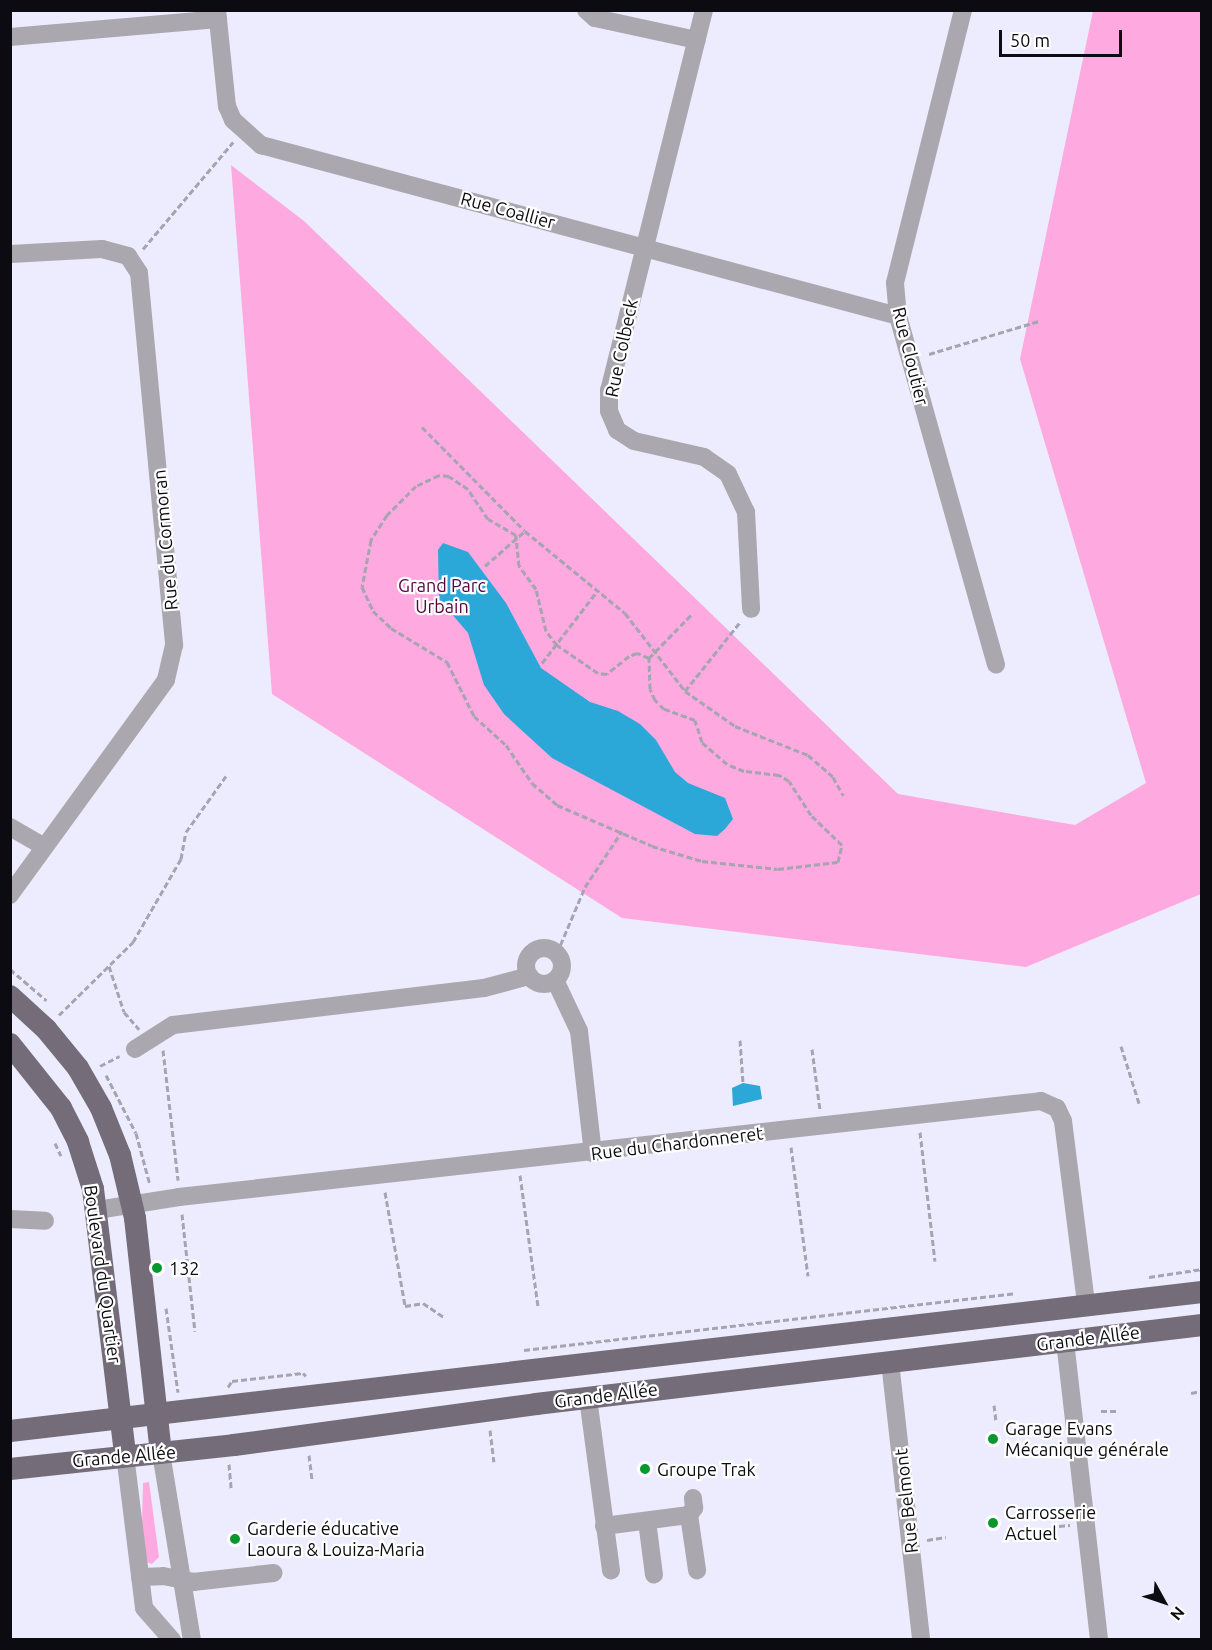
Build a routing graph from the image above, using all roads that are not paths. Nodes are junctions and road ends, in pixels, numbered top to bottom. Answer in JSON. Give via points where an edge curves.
{"nodes":[{"id":1,"x":586,"y":10,"type":"edge"},
{"id":2,"x":704,"y":10,"type":"edge"},
{"id":3,"x":963,"y":10,"type":"edge"},
{"id":4,"x":218,"y":15,"type":"edge"},
{"id":5,"x":10,"y":37,"type":"edge"},
{"id":6,"x":697,"y":40,"type":"junction"},
{"id":7,"x":644,"y":246,"type":"junction"},
{"id":8,"x":10,"y":254,"type":"edge"},
{"id":9,"x":898,"y":316,"type":"junction"},
{"id":10,"x":751,"y":609,"type":"road end"},
{"id":11,"x":996,"y":664,"type":"dead end"},
{"id":12,"x":10,"y":827,"type":"edge"},
{"id":13,"x":44,"y":847,"type":"junction"},
{"id":14,"x":10,"y":895,"type":"edge"},
{"id":15,"x":529,"y":976,"type":"junction"},
{"id":16,"x":555,"y":980,"type":"junction"},
{"id":17,"x":10,"y":996,"type":"edge"},
{"id":18,"x":148,"y":1039,"type":"road end"},
{"id":19,"x":10,"y":1044,"type":"edge"},
{"id":20,"x":593,"y":1153,"type":"junction"},
{"id":21,"x":132,"y":1204,"type":"junction"},
{"id":22,"x":97,"y":1210,"type":"junction"},
{"id":23,"x":10,"y":1219,"type":"edge"},
{"id":24,"x":45,"y":1221,"type":"dead end"},
{"id":25,"x":1202,"y":1292,"type":"edge"},
{"id":26,"x":1086,"y":1304,"type":"junction"},
{"id":27,"x":1202,"y":1325,"type":"edge"},
{"id":28,"x":1065,"y":1341,"type":"junction"},
{"id":29,"x":890,"y":1362,"type":"junction"},
{"id":30,"x":588,"y":1398,"type":"junction"},
{"id":31,"x":157,"y":1414,"type":"junction"},
{"id":32,"x":122,"y":1418,"type":"junction"},
{"id":33,"x":10,"y":1431,"type":"edge"},
{"id":34,"x":161,"y":1453,"type":"junction"},
{"id":35,"x":126,"y":1455,"type":"junction"},
{"id":36,"x":10,"y":1468,"type":"edge"},
{"id":37,"x":647,"y":1521,"type":"junction"},
{"id":38,"x":604,"y":1526,"type":"junction"},
{"id":39,"x":611,"y":1570,"type":"dead end"},
{"id":40,"x":697,"y":1570,"type":"dead end"},
{"id":41,"x":273,"y":1573,"type":"dead end"},
{"id":42,"x":654,"y":1575,"type":"dead end"},
{"id":43,"x":140,"y":1577,"type":"junction"},
{"id":44,"x":180,"y":1580,"type":"junction"},
{"id":45,"x":172,"y":1640,"type":"edge"},
{"id":46,"x":192,"y":1640,"type":"edge"},
{"id":47,"x":921,"y":1640,"type":"edge"},
{"id":48,"x":1099,"y":1640,"type":"edge"}],
"edges":[{"from":1,"to":6,"type":"street","via":[[595,18]]},
{"from":2,"to":6,"type":"street","name":"Rue Colbeck"},
{"from":3,"to":9,"type":"street","name":"Rue Cloutier","via":[[895,283]]},
{"from":4,"to":5,"type":"street"},
{"from":4,"to":7,"type":"street","name":"Rue Coallier","via":[[227,106],[243,131],[261,145]]},
{"from":6,"to":7,"type":"street","name":"Rue Colbeck"},
{"from":7,"to":9,"type":"street","name":"Rue Coallier"},
{"from":7,"to":10,"type":"street","name":"Rue Colbeck","via":[[609,390],[609,411],[617,430],[634,441],[704,457],[728,474],[746,512]]},
{"from":8,"to":13,"type":"street","name":"Rue du Cormoran","via":[[102,249],[128,256],[139,273],[174,645],[166,680]]},
{"from":9,"to":11,"type":"street","name":"Rue Cloutier"},
{"from":12,"to":13,"type":"street"},
{"from":13,"to":14,"type":"street","name":"Rue du Cormoran"},
{"from":15,"to":16,"type":"street","via":[[541,984]]},
{"from":15,"to":16,"type":"street","via":[[526,962],[534,950],[548,948],[557,952],[562,966]]},
{"from":15,"to":18,"type":"street","via":[[484,988],[234,1015]]},
{"from":16,"to":20,"type":"street","via":[[579,1031]]},
{"from":17,"to":21,"type":"main road","name":"Boulevard du Quartier","via":[[58,1043],[90,1088],[114,1139]]},
{"from":19,"to":22,"type":"main road","name":"Boulevard du Quartier","via":[[48,1088],[68,1121],[84,1160]]},
{"from":20,"to":21,"type":"street","name":"Rue du Chardonneret"},
{"from":20,"to":26,"type":"street","name":"Rue du Chardonneret","via":[[1041,1101],[1057,1108],[1063,1121]]},
{"from":21,"to":22,"type":"street","name":"Rue du Chardonneret"},
{"from":21,"to":31,"type":"main road","name":"Boulevard du Quartier"},
{"from":22,"to":32,"type":"main road","name":"Boulevard du Quartier"},
{"from":23,"to":24,"type":"street"},
{"from":25,"to":26,"type":"main road","name":"Grande Allée"},
{"from":26,"to":31,"type":"main road","name":"Grande Allée"},
{"from":27,"to":28,"type":"main road","name":"Grande Allée"},
{"from":28,"to":29,"type":"main road","name":"Grande Allée"},
{"from":28,"to":48,"type":"street"},
{"from":29,"to":30,"type":"main road","name":"Grande Allée"},
{"from":29,"to":47,"type":"street","name":"Rue Belmont"},
{"from":30,"to":34,"type":"main road","name":"Grande Allée"},
{"from":30,"to":38,"type":"street"},
{"from":31,"to":32,"type":"main road","name":"Grande Allée"},
{"from":31,"to":34,"type":"main road","name":"Boulevard du Quartier"},
{"from":32,"to":33,"type":"main road","name":"Grande Allée"},
{"from":32,"to":35,"type":"main road","name":"Boulevard du Quartier"},
{"from":34,"to":35,"type":"main road","name":"Grande Allée"},
{"from":34,"to":44,"type":"street"},
{"from":35,"to":36,"type":"main road","name":"Grande Allée"},
{"from":35,"to":43,"type":"street"},
{"from":37,"to":38,"type":"street"},
{"from":37,"to":40,"type":"street","via":[[691,1506]]},
{"from":37,"to":42,"type":"street"},
{"from":38,"to":39,"type":"street"},
{"from":41,"to":44,"type":"street"},
{"from":43,"to":44,"type":"street"},
{"from":43,"to":45,"type":"street","via":[[147,1614]]},
{"from":44,"to":46,"type":"street"}]}
